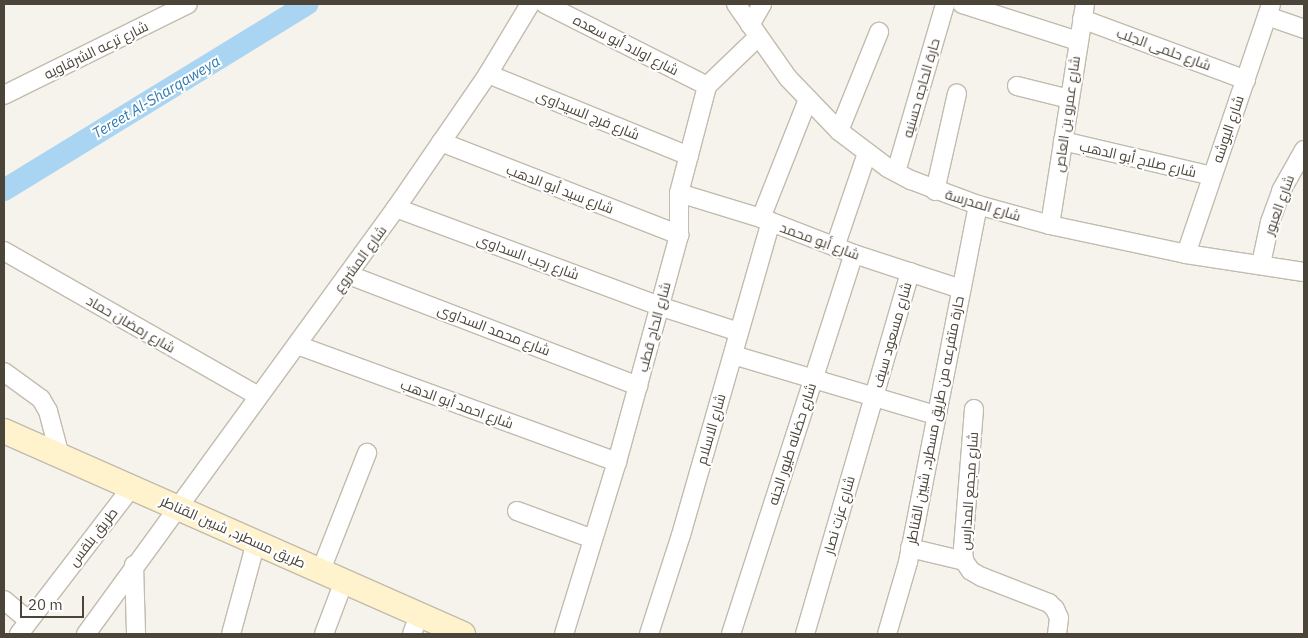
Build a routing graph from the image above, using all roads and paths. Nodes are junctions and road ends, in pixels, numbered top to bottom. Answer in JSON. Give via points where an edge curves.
{"nodes":[{"id":1,"x":188,"y":4,"type":"edge"},
{"id":2,"x":530,"y":4,"type":"edge"},
{"id":3,"x":545,"y":4,"type":"edge"},
{"id":4,"x":736,"y":4,"type":"edge"},
{"id":5,"x":762,"y":4,"type":"edge"},
{"id":6,"x":945,"y":4,"type":"edge"},
{"id":7,"x":962,"y":4,"type":"edge"},
{"id":8,"x":1268,"y":10,"type":"edge"},
{"id":9,"x":1084,"y":11,"type":"edge"},
{"id":10,"x":1304,"y":29,"type":"edge"},
{"id":11,"x":754,"y":31,"type":"junction"},
{"id":12,"x":879,"y":32,"type":"dead end"},
{"id":13,"x":1078,"y":41,"type":"junction"},
{"id":14,"x":488,"y":74,"type":"junction"},
{"id":15,"x":1246,"y":80,"type":"junction"},
{"id":16,"x":707,"y":86,"type":"junction"},
{"id":17,"x":1017,"y":86,"type":"dead end"},
{"id":18,"x":957,"y":93,"type":"dead end"},
{"id":19,"x":4,"y":95,"type":"edge"},
{"id":20,"x":808,"y":99,"type":"junction"},
{"id":21,"x":1069,"y":99,"type":"junction"},
{"id":22,"x":840,"y":131,"type":"junction"},
{"id":23,"x":1063,"y":141,"type":"junction"},
{"id":24,"x":441,"y":142,"type":"junction"},
{"id":25,"x":1304,"y":150,"type":"edge"},
{"id":26,"x":867,"y":152,"type":"junction"},
{"id":27,"x":688,"y":156,"type":"junction"},
{"id":28,"x":896,"y":172,"type":"junction"},
{"id":29,"x":1212,"y":176,"type":"junction"},
{"id":30,"x":935,"y":191,"type":"junction"},
{"id":31,"x":679,"y":193,"type":"junction"},
{"id":32,"x":978,"y":205,"type":"junction"},
{"id":33,"x":396,"y":208,"type":"junction"},
{"id":34,"x":766,"y":220,"type":"junction"},
{"id":35,"x":1050,"y":225,"type":"junction"},
{"id":36,"x":679,"y":235,"type":"junction"},
{"id":37,"x":835,"y":247,"type":"junction"},
{"id":38,"x":4,"y":251,"type":"edge"},
{"id":39,"x":854,"y":254,"type":"junction"},
{"id":40,"x":1186,"y":254,"type":"junction"},
{"id":41,"x":1261,"y":264,"type":"junction"},
{"id":42,"x":910,"y":272,"type":"junction"},
{"id":43,"x":1304,"y":272,"type":"edge"},
{"id":44,"x":349,"y":275,"type":"junction"},
{"id":45,"x":961,"y":289,"type":"junction"},
{"id":46,"x":659,"y":306,"type":"junction"},
{"id":47,"x":739,"y":332,"type":"junction"},
{"id":48,"x":297,"y":345,"type":"junction"},
{"id":49,"x":733,"y":355,"type":"junction"},
{"id":50,"x":4,"y":372,"type":"edge"},
{"id":51,"x":814,"y":379,"type":"junction"},
{"id":52,"x":638,"y":386,"type":"junction"},
{"id":53,"x":258,"y":396,"type":"junction"},
{"id":54,"x":874,"y":397,"type":"junction"},
{"id":55,"x":974,"y":409,"type":"dead end"},
{"id":56,"x":936,"y":415,"type":"junction"},
{"id":57,"x":4,"y":431,"type":"edge"},
{"id":58,"x":367,"y":454,"type":"dead end"},
{"id":59,"x":60,"y":456,"type":"junction"},
{"id":60,"x":617,"y":462,"type":"junction"},
{"id":61,"x":131,"y":488,"type":"junction"},
{"id":62,"x":180,"y":508,"type":"junction"},
{"id":63,"x":516,"y":510,"type":"dead end"},
{"id":64,"x":593,"y":539,"type":"junction"},
{"id":65,"x":256,"y":542,"type":"junction"},
{"id":66,"x":910,"y":548,"type":"junction"},
{"id":67,"x":964,"y":561,"type":"junction"},
{"id":68,"x":134,"y":566,"type":"junction"},
{"id":69,"x":321,"y":570,"type":"junction"},
{"id":70,"x":344,"y":581,"type":"junction"},
{"id":71,"x":4,"y":600,"type":"edge"},
{"id":72,"x":416,"y":625,"type":"edge"},
{"id":73,"x":23,"y":627,"type":"edge"},
{"id":74,"x":86,"y":634,"type":"edge"},
{"id":75,"x":136,"y":634,"type":"edge"},
{"id":76,"x":231,"y":634,"type":"edge"},
{"id":77,"x":324,"y":634,"type":"edge"},
{"id":78,"x":463,"y":634,"type":"edge"},
{"id":79,"x":564,"y":634,"type":"edge"},
{"id":80,"x":649,"y":634,"type":"edge"},
{"id":81,"x":731,"y":634,"type":"edge"},
{"id":82,"x":805,"y":634,"type":"edge"},
{"id":83,"x":887,"y":634,"type":"edge"},
{"id":84,"x":1057,"y":634,"type":"edge"}],
"edges":[{"from":1,"to":19,"type":"street","name":"شارع ترعه الشرقاويه"},
{"from":2,"to":14,"type":"street","name":"شارع المشروع"},
{"from":3,"to":16,"type":"street","name":"شارع اولاد أبو سعده"},
{"from":4,"to":11,"type":"street","name":"شارع المدرسة"},
{"from":5,"to":11,"type":"street"},
{"from":6,"to":28,"type":"street","name":"حارة الحاجه حسنيه"},
{"from":7,"to":13,"type":"street"},
{"from":8,"to":10,"type":"street"},
{"from":8,"to":15,"type":"street","name":"شارع البوشه"},
{"from":9,"to":13,"type":"street","name":"شارع عمرو بن العاص"},
{"from":9,"to":15,"type":"street","name":"شارع حلمى الجلب"},
{"from":11,"to":16,"type":"street"},
{"from":11,"to":20,"type":"street","name":"شارع المدرسة","via":[[788,78]]},
{"from":12,"to":22,"type":"street"},
{"from":13,"to":21,"type":"street","name":"شارع عمرو بن العاص"},
{"from":14,"to":24,"type":"street","name":"شارع المشروع"},
{"from":14,"to":27,"type":"street","name":"شارع فرج السيداوى"},
{"from":15,"to":29,"type":"street","name":"شارع البوشه"},
{"from":16,"to":27,"type":"street","name":"شارع الحاج قطب"},
{"from":17,"to":21,"type":"street"},
{"from":18,"to":30,"type":"street"},
{"from":20,"to":22,"type":"street","name":"شارع المدرسة"},
{"from":20,"to":34,"type":"street","name":"شارع الاسلام"},
{"from":21,"to":23,"type":"street","name":"شارع عمرو بن العاص"},
{"from":22,"to":26,"type":"street","name":"شارع المدرسة"},
{"from":23,"to":29,"type":"street","name":"شارع صلاح أبو الدهب"},
{"from":23,"to":35,"type":"street","name":"شارع عمرو بن العاص"},
{"from":24,"to":33,"type":"street","name":"شارع المشروع"},
{"from":24,"to":36,"type":"street","name":"شارع سيد أبو الدهب"},
{"from":25,"to":41,"type":"street","name":"شارع العبور","via":[[1281,191]]},
{"from":26,"to":28,"type":"street","name":"شارع المدرسة"},
{"from":26,"to":37,"type":"street"},
{"from":27,"to":31,"type":"street","name":"شارع الحاج قطب"},
{"from":28,"to":30,"type":"street","name":"شارع المدرسة"},
{"from":29,"to":40,"type":"street","name":"شارع البوشه"},
{"from":30,"to":32,"type":"street","name":"شارع المدرسة"},
{"from":31,"to":34,"type":"street","name":"شارع أبو محمد"},
{"from":31,"to":36,"type":"street","name":"شارع الحاج قطب"},
{"from":32,"to":35,"type":"street","name":"شارع المدرسة"},
{"from":32,"to":45,"type":"street","name":"حارة متفرعه من طريق مسطرد, شبين القناطر"},
{"from":33,"to":44,"type":"street","name":"شارع المشروع"},
{"from":33,"to":46,"type":"street","name":"شارع رجب السداوى"},
{"from":34,"to":37,"type":"street","name":"شارع أبو محمد"},
{"from":34,"to":47,"type":"street","name":"شارع الاسلام"},
{"from":35,"to":40,"type":"street","name":"شارع المدرسة"},
{"from":36,"to":46,"type":"street","name":"شارع الحاج قطب"},
{"from":37,"to":39,"type":"street","name":"شارع أبو محمد"},
{"from":38,"to":53,"type":"street","name":"شارع رمضان حماد"},
{"from":39,"to":42,"type":"street","name":"شارع أبو محمد"},
{"from":39,"to":51,"type":"street","name":"شارع حضانه طيور الجنه"},
{"from":40,"to":41,"type":"street","name":"شارع المدرسة"},
{"from":41,"to":43,"type":"street","name":"شارع المدرسة"},
{"from":42,"to":45,"type":"street","name":"شارع أبو محمد"},
{"from":42,"to":54,"type":"street","name":"شارع مسعود سيف"},
{"from":44,"to":48,"type":"street","name":"شارع المشروع"},
{"from":44,"to":52,"type":"street","name":"شارع محمد السداوى"},
{"from":45,"to":56,"type":"street","name":"حارة متفرعه من طريق مسطرد, شبين القناطر"},
{"from":46,"to":47,"type":"street","name":"شارع رجب السداوى"},
{"from":46,"to":52,"type":"street","name":"شارع الحاج قطب"},
{"from":47,"to":49,"type":"street","name":"شارع الاسلام"},
{"from":48,"to":53,"type":"street","name":"شارع المشروع"},
{"from":48,"to":60,"type":"street","name":"شارع احمد أبو الدهب"},
{"from":49,"to":51,"type":"street","name":"شارع مسعود سيف"},
{"from":49,"to":80,"type":"street","name":"شارع الاسلام"},
{"from":50,"to":59,"type":"street","via":[[41,399],[48,411]]},
{"from":51,"to":54,"type":"street","name":"شارع مسعود سيف"},
{"from":51,"to":81,"type":"street","name":"شارع حضانه طيور الجنه"},
{"from":52,"to":60,"type":"street","name":"شارع الحاج قطب"},
{"from":53,"to":62,"type":"street","name":"شارع المشروع"},
{"from":54,"to":56,"type":"street","name":"شارع مسعود سيف"},
{"from":54,"to":82,"type":"street","name":"شارع عزت نصار"},
{"from":55,"to":67,"type":"street","name":"شارع مجمع المدارس"},
{"from":56,"to":66,"type":"street","name":"حارة متفرعه من طريق مسطرد, شبين القناطر"},
{"from":57,"to":59,"type":"main road","name":"طريق مسطرد, شبين القناطر"},
{"from":58,"to":69,"type":"street"},
{"from":59,"to":61,"type":"main road","name":"طريق مسطرد, شبين القناطر"},
{"from":60,"to":64,"type":"street","name":"شارع الحاج قطب"},
{"from":61,"to":62,"type":"main road","name":"طريق مسطرد, شبين القناطر"},
{"from":61,"to":73,"type":"street","name":"طريق بلقس"},
{"from":62,"to":65,"type":"main road","name":"طريق مسطرد, شبين القناطر"},
{"from":62,"to":68,"type":"street"},
{"from":63,"to":64,"type":"street"},
{"from":64,"to":79,"type":"street","name":"شارع الحاج قطب"},
{"from":65,"to":69,"type":"main road","name":"طريق مسطرد, شبين القناطر"},
{"from":65,"to":76,"type":"street"},
{"from":66,"to":67,"type":"street"},
{"from":66,"to":83,"type":"street","name":"حارة متفرعه من طريق مسطرد, شبين القناطر"},
{"from":67,"to":84,"type":"street","name":"شارع مجمع المدارس","via":[[971,572],[982,578],[1048,603],[1059,618]]},
{"from":68,"to":74,"type":"street"},
{"from":68,"to":75,"type":"street"},
{"from":69,"to":70,"type":"main road","name":"طريق مسطرد, شبين القناطر"},
{"from":70,"to":72,"type":"main road","name":"طريق مسطرد, شبين القناطر"},
{"from":70,"to":77,"type":"street"},
{"from":71,"to":73,"type":"street"},
{"from":72,"to":78,"type":"main road","name":"طريق مسطرد, شبين القناطر"}]}
